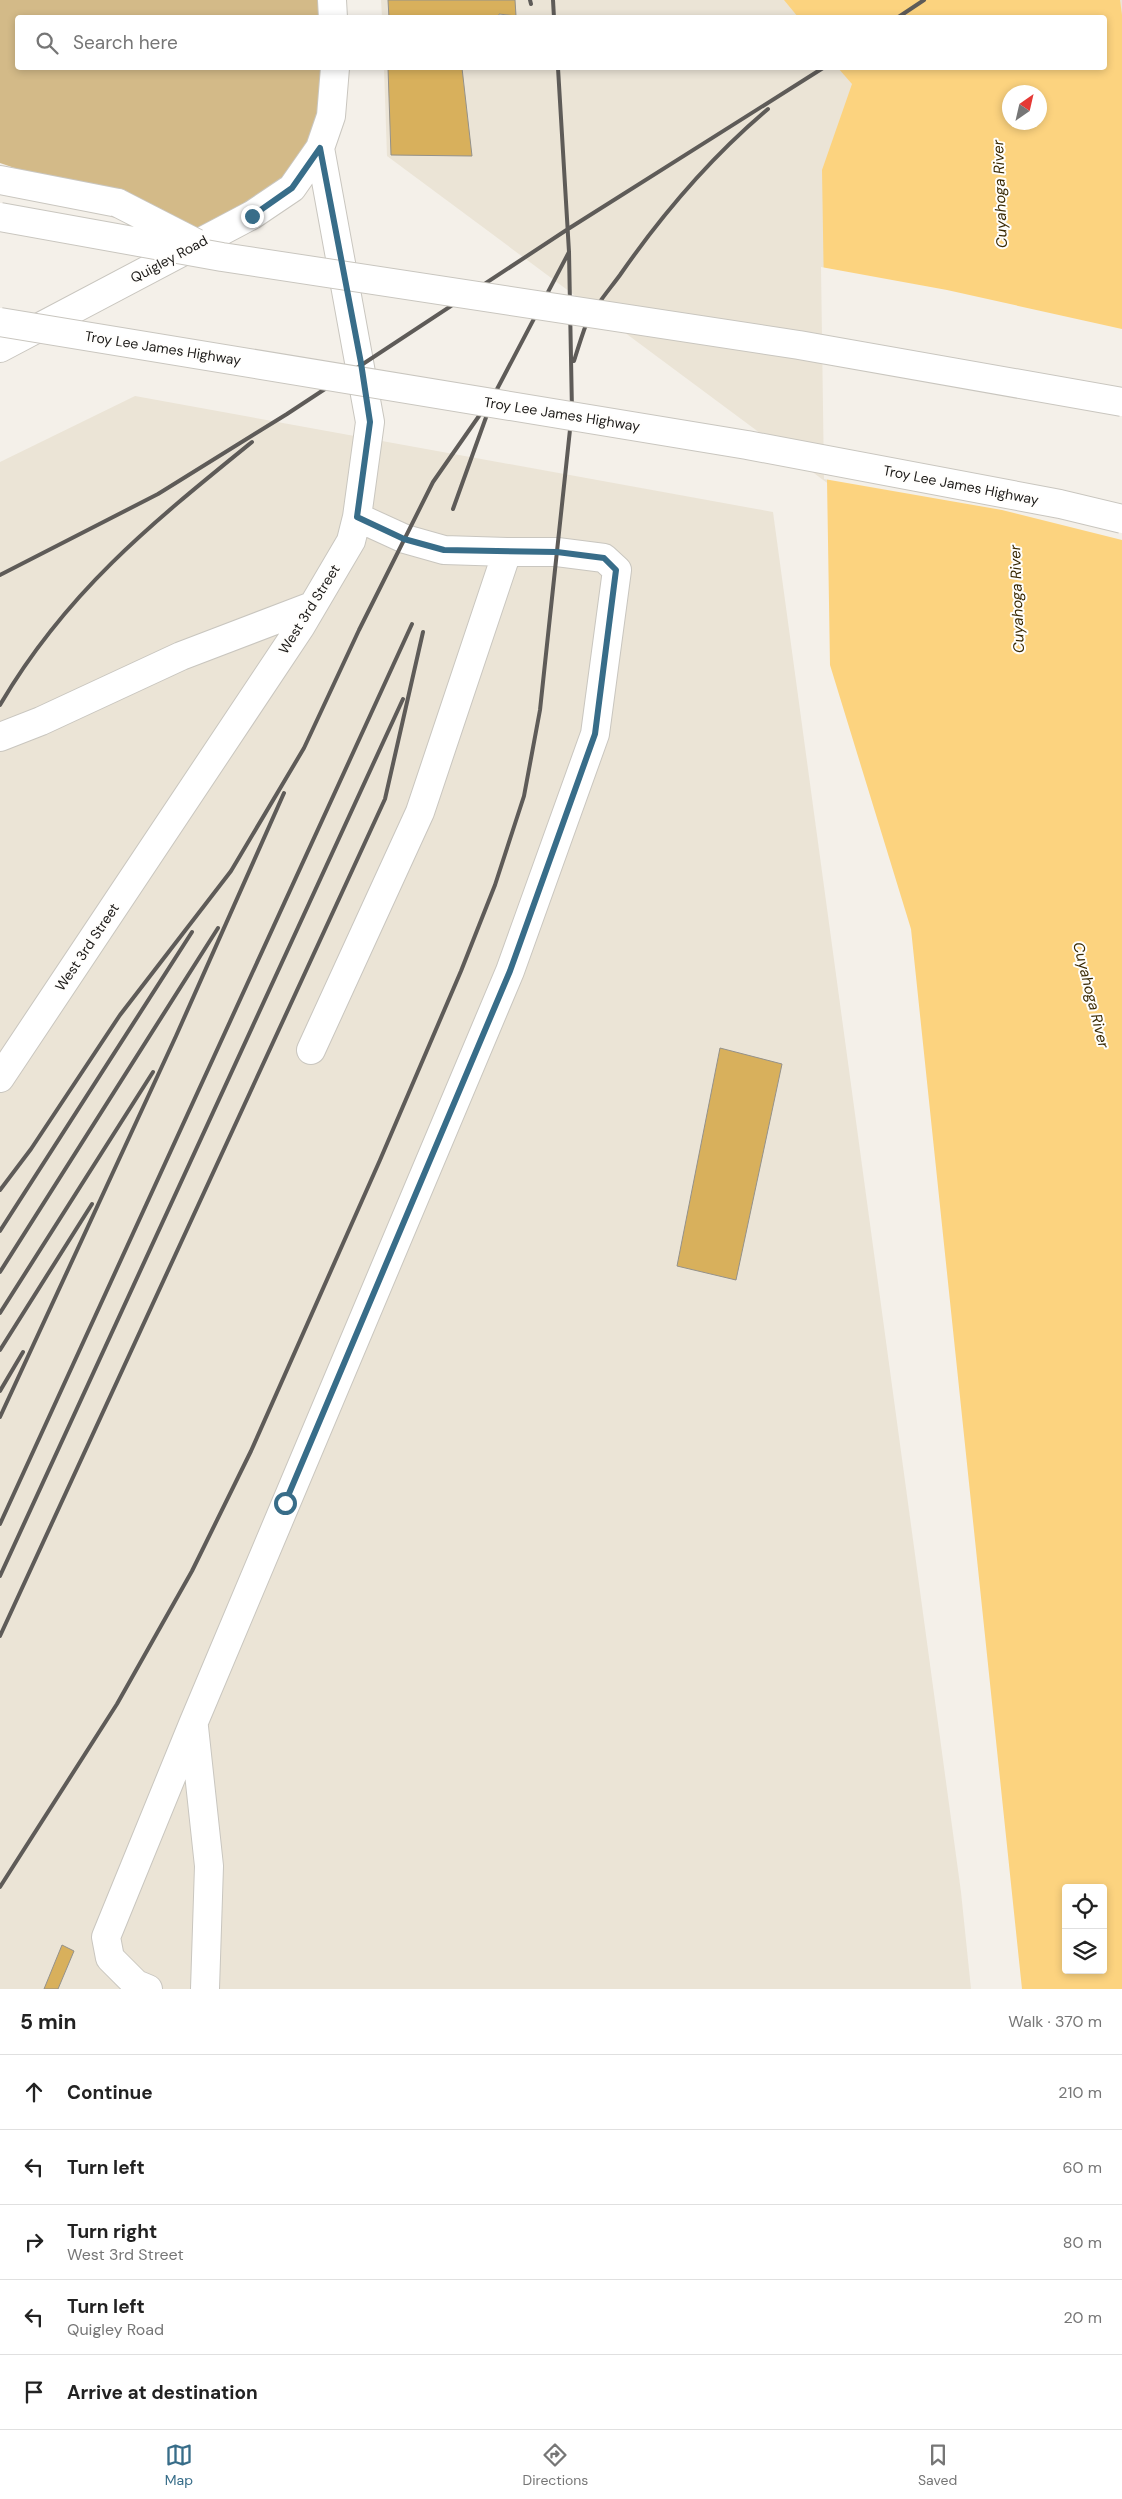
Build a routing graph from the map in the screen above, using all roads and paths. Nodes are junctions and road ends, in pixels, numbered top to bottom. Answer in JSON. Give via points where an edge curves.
{"nodes":[{"id":1,"x":332,"y":0,"type":"edge"},
{"id":2,"x":333,"y":15,"type":"edge"},
{"id":3,"x":336,"y":70,"type":"edge"},
{"id":4,"x":320,"y":148,"type":"junction"},
{"id":5,"x":0,"y":180,"type":"edge"},
{"id":6,"x":0,"y":217,"type":"edge"},
{"id":7,"x":222,"y":257,"type":"junction"},
{"id":8,"x":0,"y":322,"type":"edge"},
{"id":9,"x":0,"y":348,"type":"edge"},
{"id":10,"x":1122,"y":402,"type":"edge"},
{"id":11,"x":357,"y":517,"type":"junction"},
{"id":12,"x":1122,"y":519,"type":"edge"},
{"id":13,"x":507,"y":552,"type":"junction"},
{"id":14,"x":312,"y":606,"type":"junction"},
{"id":15,"x":0,"y":738,"type":"edge"},
{"id":16,"x":311,"y":1050,"type":"dead end"},
{"id":17,"x":0,"y":1078,"type":"edge"},
{"id":18,"x":193,"y":1724,"type":"junction"},
{"id":19,"x":148,"y":1989,"type":"edge"},
{"id":20,"x":205,"y":1989,"type":"edge"}],
"edges":[{"from":1,"to":2,"type":"main road"},
{"from":3,"to":4,"type":"main road","name":"West 3rd Street","via":[[331,116]]},
{"from":4,"to":9,"type":"main road","name":"Quigley Road","via":[[292,188],[252,216]]},
{"from":4,"to":11,"type":"main road","name":"West 3rd Street","via":[[370,422]]},
{"from":5,"to":7,"type":"main road","bridge":true,"via":[[118,203]]},
{"from":6,"to":7,"type":"main road","bridge":true},
{"from":7,"to":10,"type":"main road","bridge":true,"via":[[799,345]]},
{"from":8,"to":12,"type":"main road","name":"Troy Lee James Highway","bridge":true,"via":[[747,444],[1060,504]]},
{"from":11,"to":13,"type":"main road","via":[[404,539],[444,550]]},
{"from":11,"to":14,"type":"main road","name":"West 3rd Street","via":[[351,542]]},
{"from":13,"to":16,"type":"main road","via":[[420,812]]},
{"from":13,"to":18,"type":"main road","via":[[557,552],[604,558],[616,570],[595,734],[510,971]]},
{"from":14,"to":15,"type":"main road","via":[[181,656]]},
{"from":14,"to":17,"type":"main road","name":"West 3rd Street"},
{"from":18,"to":19,"type":"main road","via":[[106,1937],[110,1958],[136,1984]]},
{"from":18,"to":20,"type":"main road","via":[[208,1866]]}]}
